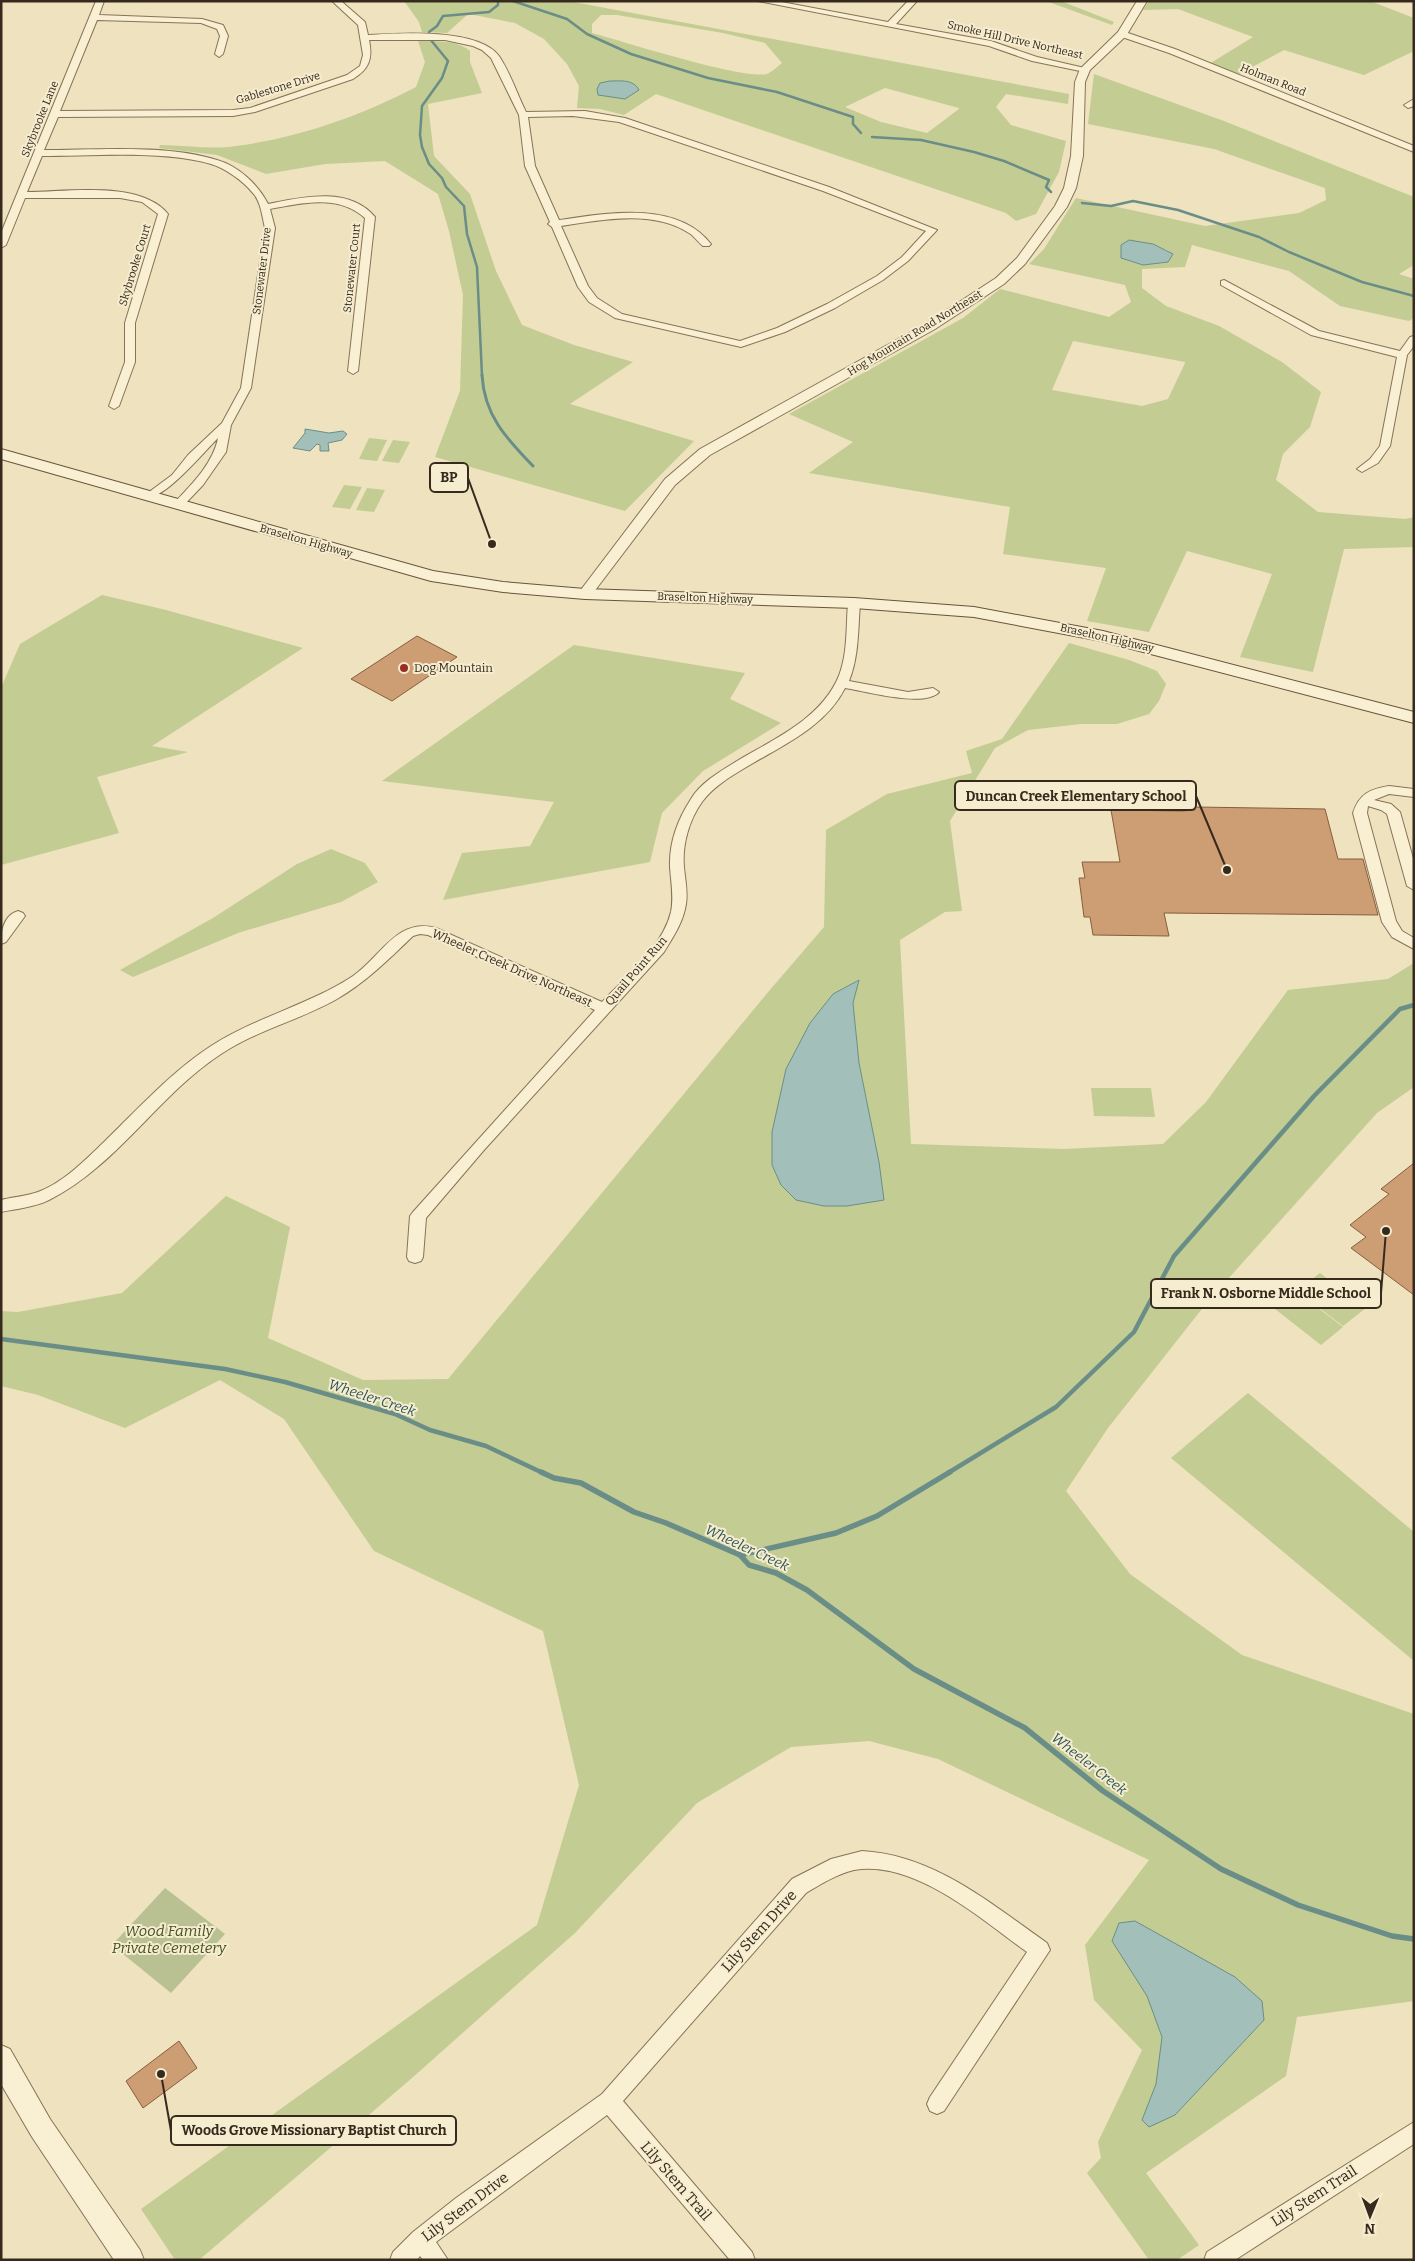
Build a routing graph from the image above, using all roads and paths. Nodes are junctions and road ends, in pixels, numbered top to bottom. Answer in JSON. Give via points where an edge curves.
{"nodes":[{"id":1,"x":100,"y":1,"type":"edge"},
{"id":2,"x":336,"y":1,"type":"edge"},
{"id":3,"x":762,"y":1,"type":"edge"},
{"id":4,"x":914,"y":1,"type":"edge"},
{"id":5,"x":1142,"y":1,"type":"edge"},
{"id":6,"x":93,"y":16,"type":"junction"},
{"id":7,"x":890,"y":25,"type":"junction"},
{"id":8,"x":1122,"y":34,"type":"junction"},
{"id":9,"x":364,"y":40,"type":"junction"},
{"id":10,"x":219,"y":54,"type":"dead end"},
{"id":11,"x":1086,"y":69,"type":"junction"},
{"id":12,"x":1414,"y":102,"type":"edge"},
{"id":13,"x":1414,"y":107,"type":"edge"},
{"id":14,"x":55,"y":114,"type":"junction"},
{"id":15,"x":523,"y":115,"type":"junction"},
{"id":16,"x":1414,"y":149,"type":"edge"},
{"id":17,"x":39,"y":154,"type":"junction"},
{"id":18,"x":22,"y":195,"type":"junction"},
{"id":19,"x":266,"y":207,"type":"junction"},
{"id":20,"x":553,"y":224,"type":"junction"},
{"id":21,"x":706,"y":244,"type":"dead end"},
{"id":22,"x":1,"y":245,"type":"edge"},
{"id":23,"x":1224,"y":283,"type":"dead end"},
{"id":24,"x":1414,"y":339,"type":"edge"},
{"id":25,"x":1402,"y":355,"type":"junction"},
{"id":26,"x":353,"y":371,"type":"dead end"},
{"id":27,"x":114,"y":406,"type":"dead end"},
{"id":28,"x":226,"y":426,"type":"junction"},
{"id":29,"x":1,"y":454,"type":"edge"},
{"id":30,"x":1362,"y":469,"type":"dead end"},
{"id":31,"x":151,"y":495,"type":"junction"},
{"id":32,"x":180,"y":503,"type":"junction"},
{"id":33,"x":585,"y":594,"type":"junction"},
{"id":34,"x":854,"y":603,"type":"junction"},
{"id":35,"x":841,"y":683,"type":"junction"},
{"id":36,"x":933,"y":692,"type":"dead end"},
{"id":37,"x":1414,"y":718,"type":"edge"},
{"id":38,"x":1414,"y":793,"type":"edge"},
{"id":39,"x":1364,"y":801,"type":"junction"},
{"id":40,"x":1414,"y":886,"type":"edge"},
{"id":41,"x":18,"y":916,"type":"dead end"},
{"id":42,"x":1,"y":939,"type":"edge"},
{"id":43,"x":1414,"y":944,"type":"edge"},
{"id":44,"x":603,"y":1008,"type":"junction"},
{"id":45,"x":1,"y":1206,"type":"edge"},
{"id":46,"x":415,"y":1257,"type":"dead end"},
{"id":47,"x":1,"y":2058,"type":"edge"},
{"id":48,"x":608,"y":2101,"type":"junction"},
{"id":49,"x":937,"y":2104,"type":"dead end"},
{"id":50,"x":1414,"y":2132,"type":"edge"},
{"id":51,"x":421,"y":2240,"type":"junction"},
{"id":52,"x":130,"y":2260,"type":"edge"},
{"id":53,"x":402,"y":2260,"type":"edge"},
{"id":54,"x":437,"y":2260,"type":"edge"},
{"id":55,"x":744,"y":2260,"type":"edge"},
{"id":56,"x":1215,"y":2260,"type":"edge"}],
"edges":[{"from":1,"to":6,"type":"street","name":"Skybrooke Lane"},
{"from":2,"to":9,"type":"street","name":"Gablestone Drive","via":[[362,24]]},
{"from":3,"to":7,"type":"street","name":"Smoke Hill Drive Northeast"},
{"from":4,"to":7,"type":"street"},
{"from":5,"to":8,"type":"street"},
{"from":6,"to":10,"type":"street","via":[[202,21],[220,27],[224,36]]},
{"from":6,"to":14,"type":"street","name":"Skybrooke Lane"},
{"from":7,"to":11,"type":"street","name":"Smoke Hill Drive Northeast","via":[[992,44],[1035,59]]},
{"from":8,"to":11,"type":"street"},
{"from":8,"to":16,"type":"street","name":"Holman Road","via":[[1172,51]]},
{"from":9,"to":14,"type":"street","name":"Gablestone Drive","via":[[367,62],[363,71],[252,110],[233,113]]},
{"from":9,"to":15,"type":"street","via":[[410,36],[451,38],[485,48],[495,57]]},
{"from":11,"to":33,"type":"street","name":"Hog Mountain Road Northeast","via":[[1080,82],[1078,149],[1070,188],[1061,207],[1021,261],[1000,281],[931,326],[705,452],[670,482]]},
{"from":12,"to":13,"type":"street","via":[[1408,105]]},
{"from":14,"to":17,"type":"street","name":"Skybrooke Lane"},
{"from":15,"to":20,"type":"street","via":[[530,166]]},
{"from":15,"to":20,"type":"street","via":[[571,112],[600,114],[622,120],[826,188],[932,230],[880,278],[781,330],[741,344],[619,316],[592,300]]},
{"from":17,"to":18,"type":"street","name":"Skybrooke Lane"},
{"from":17,"to":19,"type":"street","name":"Stonewater Drive","via":[[142,153],[215,162],[258,191]]},
{"from":18,"to":22,"type":"street","name":"Skybrooke Lane"},
{"from":18,"to":27,"type":"street","name":"Skybrooke Court","via":[[125,196],[144,200],[162,214],[130,322],[130,362]]},
{"from":19,"to":26,"type":"street","name":"Stonewater Court","via":[[327,199],[351,203],[370,217]]},
{"from":19,"to":28,"type":"street","name":"Stonewater Drive","via":[[270,228],[246,388]]},
{"from":20,"to":21,"type":"street","via":[[634,216],[662,219],[699,233]]},
{"from":23,"to":25,"type":"street","via":[[1315,333]]},
{"from":24,"to":25,"type":"street"},
{"from":25,"to":30,"type":"street","via":[[1384,446],[1374,461]]},
{"from":28,"to":31,"type":"street","name":"Stonewater Drive","via":[[192,457],[176,477]]},
{"from":28,"to":32,"type":"street","name":"Stonewater Drive","via":[[222,452]]},
{"from":29,"to":31,"type":"main road","name":"Braselton Highway"},
{"from":31,"to":32,"type":"main road","name":"Braselton Highway"},
{"from":32,"to":33,"type":"main road","name":"Braselton Highway","via":[[431,576],[503,587]]},
{"from":33,"to":34,"type":"main road","name":"Braselton Highway"},
{"from":34,"to":35,"type":"street","name":"Quail Point Run","via":[[850,650]]},
{"from":34,"to":37,"type":"main road","name":"Braselton Highway","via":[[974,612],[1045,624],[1228,668]]},
{"from":35,"to":36,"type":"street","via":[[908,696]]},
{"from":35,"to":44,"type":"street","name":"Quail Point Run","via":[[832,700],[817,716],[720,777],[698,798],[685,820],[678,844],[676,864],[680,904],[674,926],[659,948]]},
{"from":38,"to":39,"type":"street","via":[[1380,791]]},
{"from":39,"to":40,"type":"street","via":[[1393,812]]},
{"from":39,"to":43,"type":"street","via":[[1360,813],[1389,922],[1397,934]]},
{"from":41,"to":42,"type":"street"},
{"from":44,"to":45,"type":"street","name":"Wheeler Creek Drive Northeast","via":[[432,931],[419,929],[408,933],[360,978],[331,996],[261,1026],[216,1050],[176,1082],[78,1176],[42,1197]]},
{"from":44,"to":46,"type":"street","name":"Quail Point Run","via":[[418,1216]]},
{"from":47,"to":52,"type":"street","via":[[42,2128]]},
{"from":48,"to":49,"type":"street","name":"Lily Stem Drive","via":[[799,1886],[828,1870],[861,1860],[896,1862],[949,1886],[1040,1950]]},
{"from":48,"to":51,"type":"street","name":"Lily Stem Drive"},
{"from":48,"to":55,"type":"street","name":"Lily Stem Trail"},
{"from":50,"to":56,"type":"street","name":"Lily Stem Trail"},
{"from":51,"to":53,"type":"street","name":"Lily Stem Drive"},
{"from":51,"to":54,"type":"street"}]}
